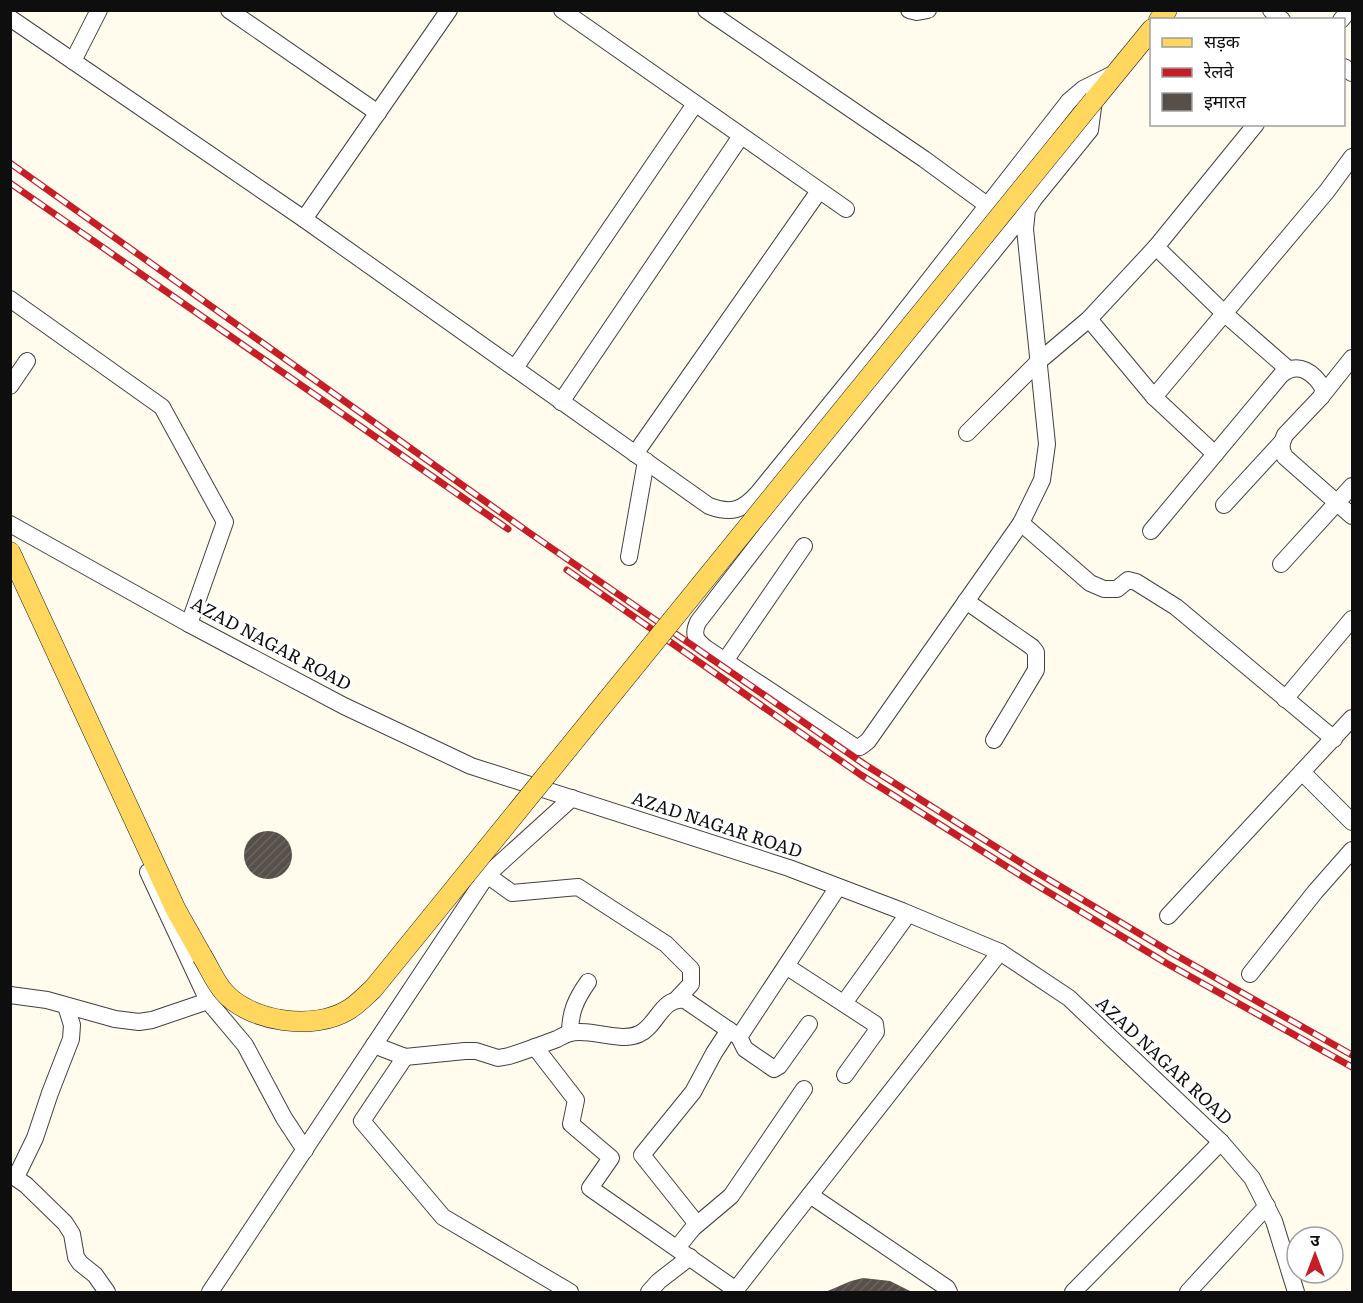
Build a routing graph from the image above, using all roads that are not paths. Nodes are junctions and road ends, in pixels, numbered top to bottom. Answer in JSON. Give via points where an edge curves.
{"nodes":[{"id":1,"x":99,"y":10,"type":"edge"},
{"id":2,"x":229,"y":10,"type":"edge"},
{"id":3,"x":449,"y":10,"type":"edge"},
{"id":4,"x":562,"y":10,"type":"edge"},
{"id":5,"x":706,"y":10,"type":"edge"},
{"id":6,"x":909,"y":10,"type":"edge"},
{"id":7,"x":928,"y":10,"type":"edge"},
{"id":8,"x":10,"y":18,"type":"edge"},
{"id":9,"x":1150,"y":31,"type":"edge"},
{"id":10,"x":73,"y":61,"type":"junction"},
{"id":11,"x":1117,"y":72,"type":"junction"},
{"id":12,"x":1094,"y":100,"type":"junction"},
{"id":13,"x":695,"y":104,"type":"junction"},
{"id":14,"x":378,"y":113,"type":"junction"},
{"id":15,"x":1254,"y":126,"type":"edge"},
{"id":16,"x":741,"y":136,"type":"junction"},
{"id":17,"x":1353,"y":157,"type":"edge"},
{"id":18,"x":819,"y":191,"type":"junction"},
{"id":19,"x":987,"y":206,"type":"junction"},
{"id":20,"x":846,"y":209,"type":"dead end"},
{"id":21,"x":1027,"y":210,"type":"junction"},
{"id":22,"x":304,"y":219,"type":"junction"},
{"id":23,"x":1156,"y":247,"type":"junction"},
{"id":24,"x":10,"y":299,"type":"edge"},
{"id":25,"x":1225,"y":314,"type":"junction"},
{"id":26,"x":1089,"y":319,"type":"junction"},
{"id":27,"x":1353,"y":358,"type":"edge"},
{"id":28,"x":27,"y":361,"type":"dead end"},
{"id":29,"x":1038,"y":362,"type":"junction"},
{"id":30,"x":515,"y":368,"type":"junction"},
{"id":31,"x":1288,"y":369,"type":"junction"},
{"id":32,"x":10,"y":386,"type":"edge"},
{"id":33,"x":1154,"y":397,"type":"junction"},
{"id":34,"x":1321,"y":397,"type":"junction"},
{"id":35,"x":561,"y":402,"type":"junction"},
{"id":36,"x":967,"y":433,"type":"dead end"},
{"id":37,"x":1281,"y":443,"type":"junction"},
{"id":38,"x":1215,"y":454,"type":"junction"},
{"id":39,"x":640,"y":458,"type":"junction"},
{"id":40,"x":1353,"y":486,"type":"edge"},
{"id":41,"x":1338,"y":503,"type":"junction"},
{"id":42,"x":1224,"y":505,"type":"dead end"},
{"id":43,"x":1353,"y":516,"type":"edge"},
{"id":44,"x":1021,"y":523,"type":"junction"},
{"id":45,"x":10,"y":524,"type":"edge"},
{"id":46,"x":1151,"y":531,"type":"dead end"},
{"id":47,"x":804,"y":546,"type":"dead end"},
{"id":48,"x":10,"y":552,"type":"edge"},
{"id":49,"x":629,"y":557,"type":"dead end"},
{"id":50,"x":1281,"y":564,"type":"dead end"},
{"id":51,"x":966,"y":601,"type":"junction"},
{"id":52,"x":1353,"y":619,"type":"edge"},
{"id":53,"x":189,"y":624,"type":"junction"},
{"id":54,"x":725,"y":661,"type":"junction"},
{"id":55,"x":1285,"y":699,"type":"junction"},
{"id":56,"x":1353,"y":718,"type":"edge"},
{"id":57,"x":1334,"y":739,"type":"junction"},
{"id":58,"x":994,"y":740,"type":"dead end"},
{"id":59,"x":1302,"y":772,"type":"junction"},
{"id":60,"x":572,"y":798,"type":"junction"},
{"id":61,"x":1353,"y":822,"type":"edge"},
{"id":62,"x":1353,"y":850,"type":"edge"},
{"id":63,"x":152,"y":856,"type":"junction"},
{"id":64,"x":487,"y":875,"type":"junction"},
{"id":65,"x":838,"y":887,"type":"junction"},
{"id":66,"x":908,"y":914,"type":"junction"},
{"id":67,"x":1168,"y":916,"type":"dead end"},
{"id":68,"x":1000,"y":952,"type":"junction"},
{"id":69,"x":786,"y":966,"type":"junction"},
{"id":70,"x":1250,"y":974,"type":"dead end"},
{"id":71,"x":588,"y":982,"type":"dead end"},
{"id":72,"x":10,"y":995,"type":"edge"},
{"id":73,"x":677,"y":999,"type":"junction"},
{"id":74,"x":208,"y":1001,"type":"junction"},
{"id":75,"x":844,"y":1003,"type":"junction"},
{"id":76,"x":66,"y":1006,"type":"junction"},
{"id":77,"x":809,"y":1024,"type":"dead end"},
{"id":78,"x":570,"y":1033,"type":"junction"},
{"id":79,"x":734,"y":1034,"type":"junction"},
{"id":80,"x":374,"y":1045,"type":"junction"},
{"id":81,"x":535,"y":1047,"type":"junction"},
{"id":82,"x":405,"y":1057,"type":"junction"},
{"id":83,"x":845,"y":1075,"type":"dead end"},
{"id":84,"x":804,"y":1089,"type":"dead end"},
{"id":85,"x":1221,"y":1142,"type":"junction"},
{"id":86,"x":304,"y":1150,"type":"junction"},
{"id":87,"x":13,"y":1175,"type":"edge"},
{"id":88,"x":810,"y":1195,"type":"junction"},
{"id":89,"x":1267,"y":1206,"type":"junction"},
{"id":90,"x":697,"y":1224,"type":"junction"},
{"id":91,"x":683,"y":1252,"type":"junction"},
{"id":92,"x":735,"y":1291,"type":"edge"},
{"id":93,"x":108,"y":1293,"type":"edge"},
{"id":94,"x":210,"y":1293,"type":"edge"},
{"id":95,"x":570,"y":1293,"type":"edge"},
{"id":96,"x":650,"y":1293,"type":"edge"},
{"id":97,"x":949,"y":1293,"type":"edge"},
{"id":98,"x":1073,"y":1293,"type":"edge"},
{"id":99,"x":1188,"y":1293,"type":"edge"},
{"id":100,"x":1296,"y":1293,"type":"edge"}],
"edges":[{"from":1,"to":10,"type":"street"},
{"from":2,"to":14,"type":"street"},
{"from":3,"to":14,"type":"street"},
{"from":4,"to":13,"type":"street"},
{"from":5,"to":19,"type":"street"},
{"from":6,"to":7,"type":"street"},
{"from":8,"to":10,"type":"street"},
{"from":9,"to":11,"type":"main road"},
{"from":10,"to":22,"type":"street"},
{"from":11,"to":12,"type":"main road"},
{"from":11,"to":19,"type":"street","via":[[1075,94]]},
{"from":12,"to":21,"type":"street","via":[[1090,130]]},
{"from":12,"to":63,"type":"main road","bridge":true,"via":[[373,989],[348,1011],[321,1021],[286,1021],[251,1013],[224,992],[176,910]]},
{"from":13,"to":16,"type":"street"},
{"from":13,"to":30,"type":"street"},
{"from":14,"to":22,"type":"street"},
{"from":15,"to":23,"type":"street"},
{"from":16,"to":18,"type":"street"},
{"from":16,"to":35,"type":"street"},
{"from":17,"to":25,"type":"street"},
{"from":18,"to":20,"type":"street"},
{"from":18,"to":39,"type":"street"},
{"from":19,"to":39,"type":"street","via":[[749,504],[723,511],[709,506]]},
{"from":21,"to":29,"type":"street","via":[[1025,229]]},
{"from":21,"to":54,"type":"street","via":[[698,622],[694,635],[698,643]]},
{"from":22,"to":30,"type":"street"},
{"from":23,"to":25,"type":"street"},
{"from":23,"to":26,"type":"street"},
{"from":24,"to":53,"type":"street","via":[[162,407],[225,522]]},
{"from":25,"to":31,"type":"street"},
{"from":25,"to":33,"type":"street"},
{"from":26,"to":29,"type":"street"},
{"from":26,"to":33,"type":"street"},
{"from":27,"to":34,"type":"street"},
{"from":28,"to":32,"type":"street"},
{"from":29,"to":36,"type":"street"},
{"from":29,"to":44,"type":"street","via":[[1047,444],[1042,480]]},
{"from":30,"to":35,"type":"street"},
{"from":31,"to":34,"type":"street","via":[[1302,368],[1321,384]]},
{"from":31,"to":38,"type":"street"},
{"from":33,"to":38,"type":"street"},
{"from":34,"to":37,"type":"street"},
{"from":35,"to":39,"type":"street"},
{"from":37,"to":41,"type":"street","via":[[1286,457]]},
{"from":37,"to":42,"type":"street"},
{"from":38,"to":46,"type":"street"},
{"from":39,"to":49,"type":"street"},
{"from":40,"to":41,"type":"street"},
{"from":41,"to":43,"type":"street"},
{"from":41,"to":50,"type":"street"},
{"from":44,"to":51,"type":"street"},
{"from":44,"to":55,"type":"street","via":[[1090,583],[1104,590],[1117,589],[1128,580],[1136,582],[1176,607]]},
{"from":45,"to":53,"type":"street","name":"AZAD NAGAR ROAD"},
{"from":47,"to":54,"type":"street"},
{"from":48,"to":63,"type":"main road"},
{"from":51,"to":54,"type":"street","via":[[860,747]]},
{"from":51,"to":58,"type":"street","via":[[1036,652],[1036,670]]},
{"from":52,"to":55,"type":"street"},
{"from":53,"to":60,"type":"street","name":"AZAD NAGAR ROAD","via":[[345,706],[471,766]]},
{"from":55,"to":57,"type":"street"},
{"from":56,"to":57,"type":"street"},
{"from":57,"to":59,"type":"street"},
{"from":59,"to":61,"type":"street"},
{"from":59,"to":67,"type":"street"},
{"from":60,"to":64,"type":"street"},
{"from":60,"to":65,"type":"street","name":"AZAD NAGAR ROAD"},
{"from":62,"to":70,"type":"street"},
{"from":63,"to":74,"type":"street","via":[[147,859],[147,869]]},
{"from":64,"to":73,"type":"street","via":[[512,894],[578,887],[666,944],[691,969],[691,984]]},
{"from":64,"to":80,"type":"street"},
{"from":65,"to":66,"type":"street","name":"AZAD NAGAR ROAD"},
{"from":65,"to":69,"type":"street"},
{"from":66,"to":68,"type":"street","name":"AZAD NAGAR ROAD"},
{"from":66,"to":75,"type":"street"},
{"from":68,"to":85,"type":"street","name":"AZAD NAGAR ROAD","via":[[1069,998]]},
{"from":68,"to":88,"type":"street"},
{"from":69,"to":75,"type":"street"},
{"from":69,"to":79,"type":"street"},
{"from":71,"to":78,"type":"street","via":[[570,1015]]},
{"from":72,"to":76,"type":"street"},
{"from":73,"to":78,"type":"street","via":[[639,1035]]},
{"from":73,"to":79,"type":"street","via":[[685,1000]]},
{"from":74,"to":76,"type":"street","via":[[139,1022]]},
{"from":74,"to":86,"type":"street","via":[[244,1045]]},
{"from":75,"to":83,"type":"street","via":[[876,1027]]},
{"from":76,"to":87,"type":"street","via":[[72,1024],[71,1039],[35,1138]]},
{"from":77,"to":79,"type":"street","via":[[774,1069],[745,1049]]},
{"from":78,"to":81,"type":"street"},
{"from":79,"to":90,"type":"street","via":[[642,1155]]},
{"from":80,"to":82,"type":"street"},
{"from":80,"to":86,"type":"street"},
{"from":81,"to":82,"type":"street","via":[[498,1058],[476,1051]]},
{"from":81,"to":91,"type":"street","via":[[576,1100],[571,1124],[611,1158],[590,1188]]},
{"from":82,"to":95,"type":"street","via":[[362,1121],[443,1217]]},
{"from":84,"to":90,"type":"street","via":[[731,1196]]},
{"from":85,"to":89,"type":"street","name":"AZAD NAGAR ROAD","via":[[1252,1178]]},
{"from":85,"to":98,"type":"street"},
{"from":86,"to":94,"type":"street"},
{"from":87,"to":93,"type":"street","via":[[65,1223],[72,1234],[76,1257]]},
{"from":88,"to":92,"type":"street"},
{"from":88,"to":97,"type":"street"},
{"from":89,"to":99,"type":"street"},
{"from":89,"to":100,"type":"street","name":"AZAD NAGAR ROAD"},
{"from":90,"to":91,"type":"street"},
{"from":91,"to":92,"type":"street"},
{"from":91,"to":96,"type":"street"}]}
